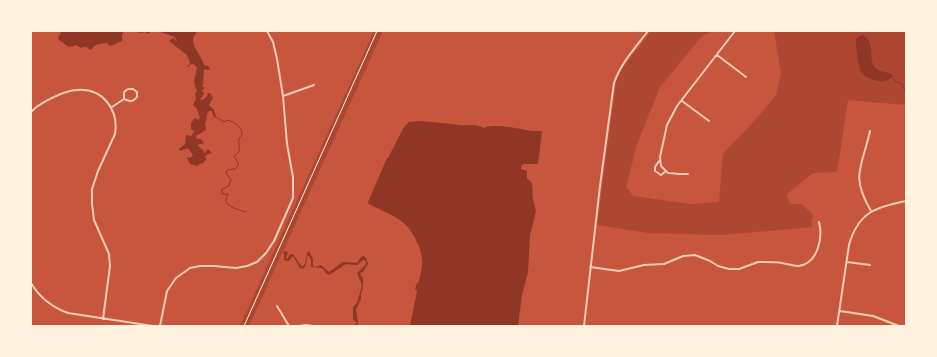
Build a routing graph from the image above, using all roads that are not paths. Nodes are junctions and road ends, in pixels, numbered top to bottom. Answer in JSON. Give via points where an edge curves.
{"nodes":[{"id":1,"x":267,"y":31,"type":"edge"},
{"id":2,"x":648,"y":31,"type":"edge"},
{"id":3,"x":735,"y":31,"type":"edge"},
{"id":4,"x":717,"y":55,"type":"junction"},
{"id":5,"x":746,"y":77,"type":"dead end"},
{"id":6,"x":314,"y":85,"type":"dead end"},
{"id":7,"x":282,"y":96,"type":"junction"},
{"id":8,"x":124,"y":99,"type":"junction"},
{"id":9,"x":682,"y":101,"type":"junction"},
{"id":10,"x":112,"y":107,"type":"junction"},
{"id":11,"x":31,"y":112,"type":"edge"},
{"id":12,"x":709,"y":121,"type":"dead end"},
{"id":13,"x":870,"y":131,"type":"dead end"},
{"id":14,"x":659,"y":161,"type":"junction"},
{"id":15,"x":666,"y":171,"type":"junction"},
{"id":16,"x":688,"y":174,"type":"dead end"},
{"id":17,"x":906,"y":201,"type":"edge"},
{"id":18,"x":871,"y":211,"type":"junction"},
{"id":19,"x":819,"y":222,"type":"dead end"},
{"id":20,"x":847,"y":262,"type":"junction"},
{"id":21,"x":870,"y":265,"type":"dead end"},
{"id":22,"x":590,"y":267,"type":"junction"},
{"id":23,"x":31,"y":283,"type":"edge"},
{"id":24,"x":277,"y":306,"type":"dead end"},
{"id":25,"x":840,"y":311,"type":"junction"},
{"id":26,"x":103,"y":319,"type":"junction"},
{"id":27,"x":152,"y":326,"type":"edge"},
{"id":28,"x":160,"y":326,"type":"edge"},
{"id":29,"x":289,"y":326,"type":"edge"},
{"id":30,"x":299,"y":326,"type":"edge"},
{"id":31,"x":313,"y":326,"type":"edge"},
{"id":32,"x":584,"y":326,"type":"edge"},
{"id":33,"x":837,"y":326,"type":"edge"},
{"id":34,"x":899,"y":326,"type":"edge"}],
"edges":[{"from":1,"to":7,"type":"street","via":[[276,51]]},
{"from":2,"to":22,"type":"street","via":[[623,63],[614,83]]},
{"from":3,"to":4,"type":"street"},
{"from":4,"to":5,"type":"street"},
{"from":4,"to":9,"type":"street"},
{"from":6,"to":7,"type":"street"},
{"from":7,"to":28,"type":"street","via":[[294,193],[274,241],[257,262],[247,266],[236,268],[207,265],[190,268],[182,273],[167,291]]},
{"from":8,"to":8,"type":"street","via":[[124,92],[128,89],[137,92],[134,101]]},
{"from":8,"to":10,"type":"street"},
{"from":9,"to":12,"type":"street"},
{"from":9,"to":14,"type":"street","via":[[674,110],[667,125]]},
{"from":10,"to":11,"type":"street","via":[[94,93],[71,90]]},
{"from":10,"to":26,"type":"street","via":[[116,119],[115,134],[92,189],[94,220],[109,254],[110,266]]},
{"from":13,"to":18,"type":"street","via":[[858,179],[863,198]]},
{"from":14,"to":15,"type":"street"},
{"from":14,"to":15,"type":"street","via":[[655,172],[661,175]]},
{"from":15,"to":16,"type":"street"},
{"from":17,"to":18,"type":"street"},
{"from":18,"to":20,"type":"street","via":[[852,232]]},
{"from":19,"to":22,"type":"street","via":[[821,230],[817,251],[807,262],[799,266],[758,262],[739,269],[729,269],[695,255],[683,256],[664,264],[644,265],[619,271]]},
{"from":20,"to":21,"type":"street"},
{"from":20,"to":25,"type":"street"},
{"from":22,"to":32,"type":"street"},
{"from":23,"to":26,"type":"street","via":[[45,301],[57,309]]},
{"from":24,"to":29,"type":"street"},
{"from":25,"to":33,"type":"street"},
{"from":25,"to":34,"type":"street","via":[[873,316]]},
{"from":26,"to":27,"type":"street"},
{"from":30,"to":31,"type":"street"}]}
